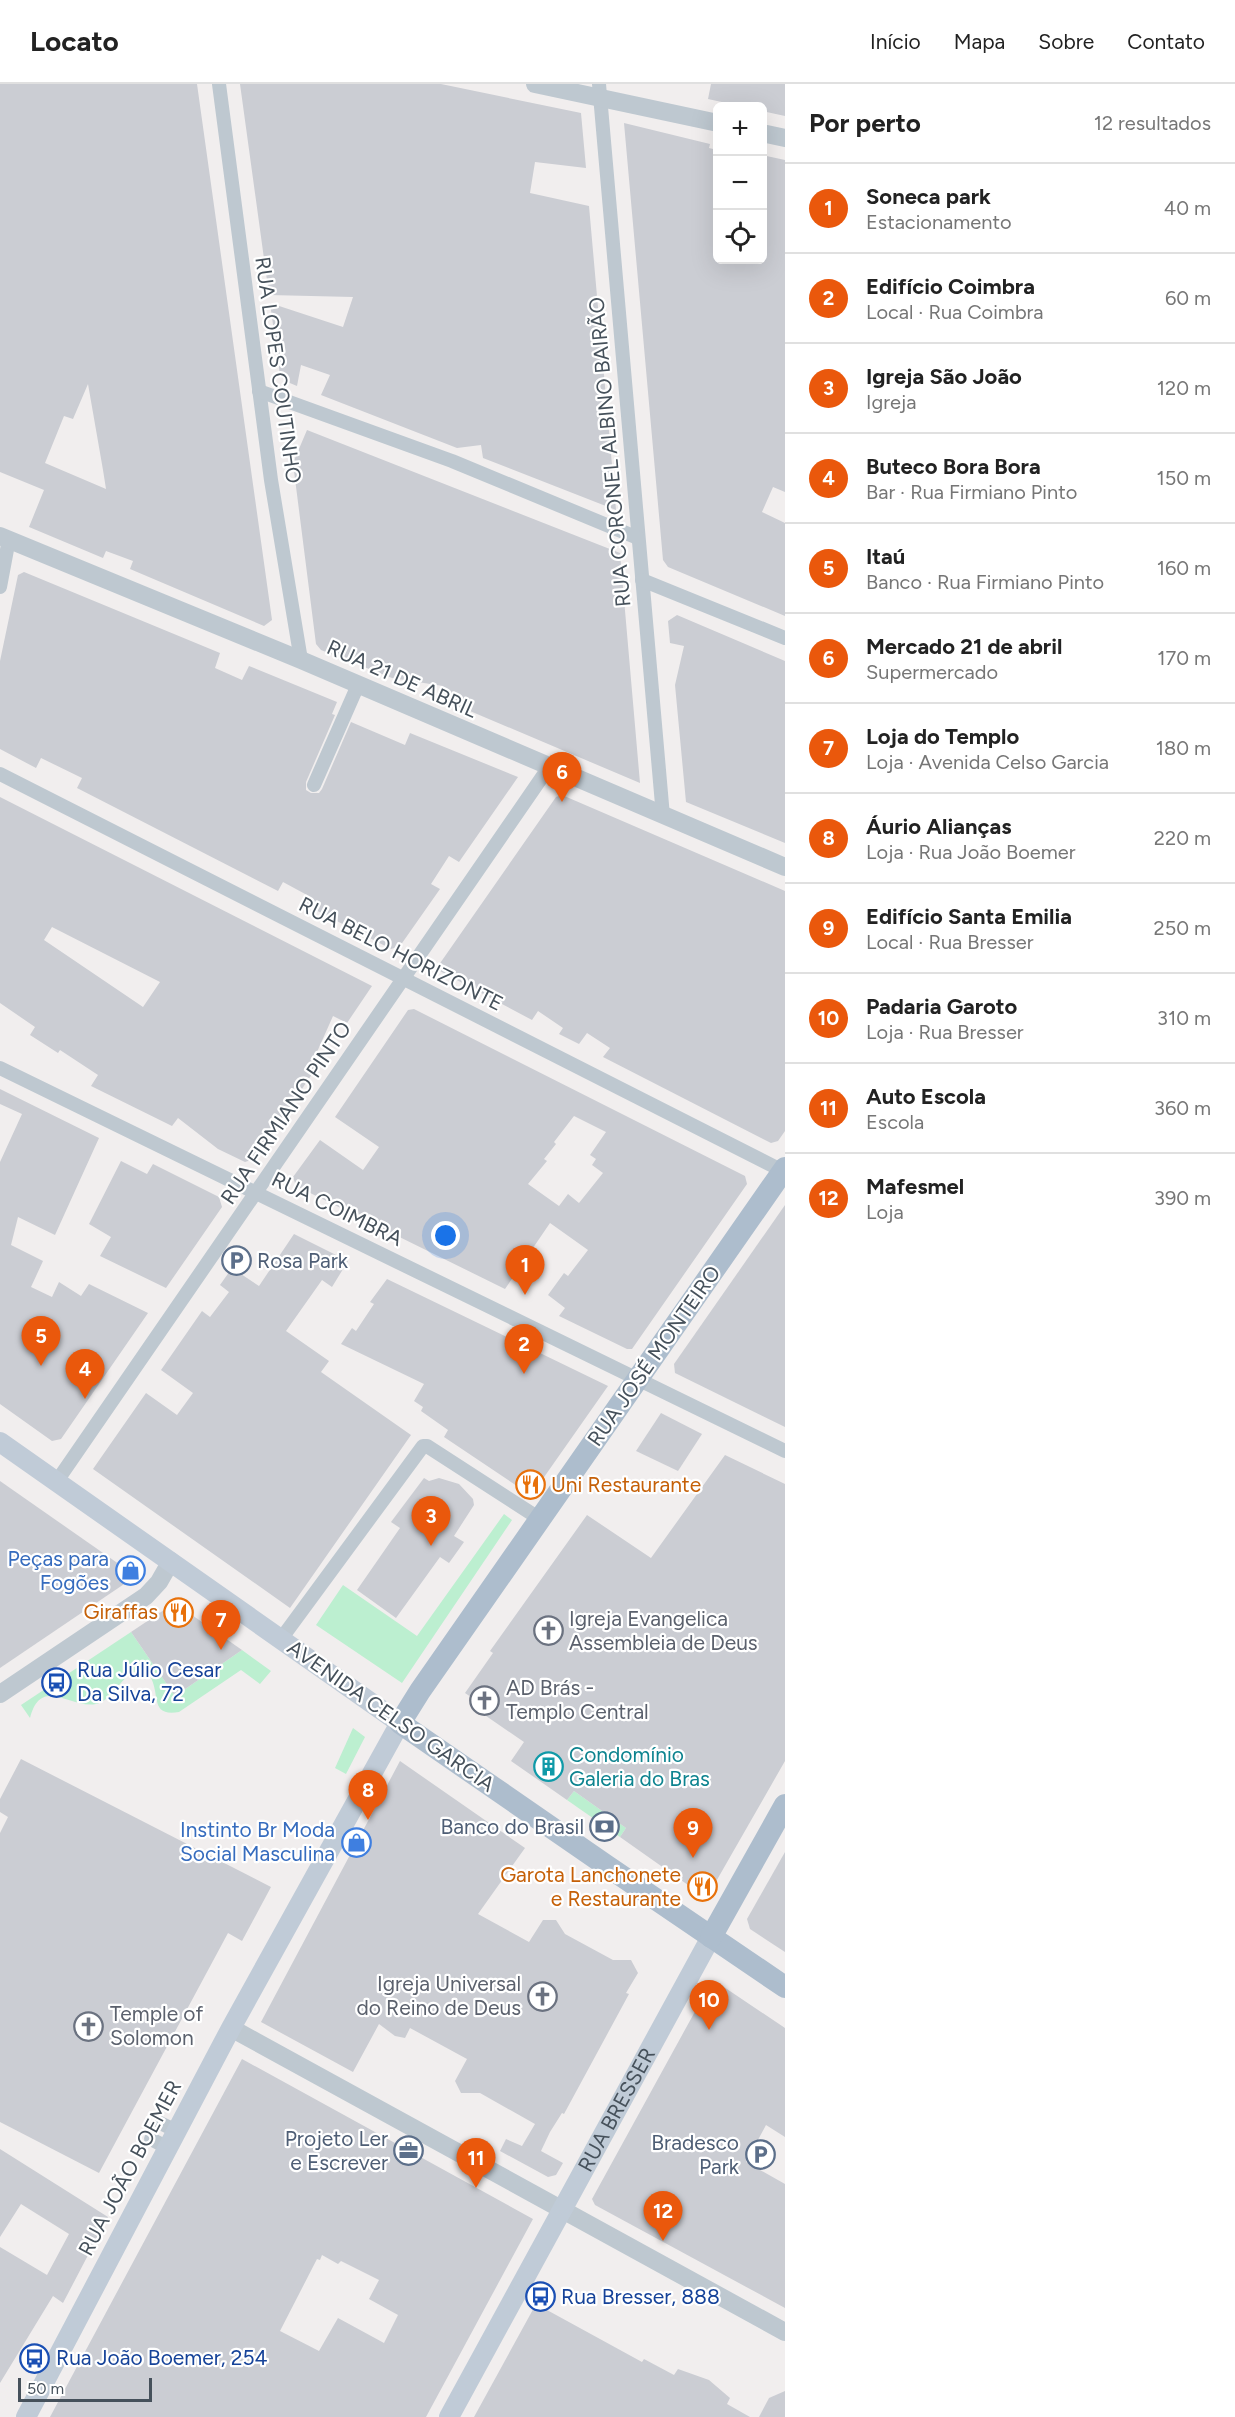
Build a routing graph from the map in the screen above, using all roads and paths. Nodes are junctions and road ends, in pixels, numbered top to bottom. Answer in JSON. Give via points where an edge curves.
{"nodes":[{"id":1,"x":219,"y":84,"type":"edge"},
{"id":2,"x":535,"y":84,"type":"edge"},
{"id":3,"x":599,"y":91,"type":"edge"},
{"id":4,"x":713,"y":122,"type":"edge"},
{"id":5,"x":767,"y":134,"type":"edge"},
{"id":6,"x":785,"y":138,"type":"edge"},
{"id":7,"x":259,"y":391,"type":"junction"},
{"id":8,"x":4,"y":538,"type":"edge"},
{"id":9,"x":638,"y":538,"type":"junction"},
{"id":10,"x":642,"y":580,"type":"junction"},
{"id":11,"x":0,"y":587,"type":"edge"},
{"id":12,"x":785,"y":638,"type":"edge"},
{"id":13,"x":302,"y":660,"type":"junction"},
{"id":14,"x":358,"y":685,"type":"junction"},
{"id":15,"x":549,"y":767,"type":"junction"},
{"id":16,"x":0,"y":774,"type":"edge"},
{"id":17,"x":314,"y":785,"type":"dead end"},
{"id":18,"x":663,"y":816,"type":"junction"},
{"id":19,"x":785,"y":867,"type":"edge"},
{"id":20,"x":404,"y":979,"type":"junction"},
{"id":21,"x":0,"y":1068,"type":"edge"},
{"id":22,"x":784,"y":1169,"type":"edge"},
{"id":23,"x":257,"y":1194,"type":"junction"},
{"id":24,"x":638,"y":1379,"type":"junction"},
{"id":25,"x":0,"y":1442,"type":"edge"},
{"id":26,"x":785,"y":1451,"type":"edge"},
{"id":27,"x":57,"y":1481,"type":"junction"},
{"id":28,"x":540,"y":1519,"type":"junction"},
{"id":29,"x":171,"y":1561,"type":"junction"},
{"id":30,"x":281,"y":1639,"type":"junction"},
{"id":31,"x":0,"y":1694,"type":"edge"},
{"id":32,"x":400,"y":1723,"type":"junction"},
{"id":33,"x":785,"y":1804,"type":"edge"},
{"id":34,"x":711,"y":1937,"type":"junction"},
{"id":35,"x":785,"y":1987,"type":"edge"},
{"id":36,"x":231,"y":2028,"type":"junction"},
{"id":37,"x":561,"y":2210,"type":"junction"},
{"id":38,"x":785,"y":2332,"type":"edge"},
{"id":39,"x":26,"y":2417,"type":"edge"},
{"id":40,"x":449,"y":2417,"type":"edge"}],
"edges":[{"from":1,"to":7,"type":"street","name":"RUA LOPES COUTINHO"},
{"from":2,"to":3,"type":"street"},
{"from":3,"to":4,"type":"street"},
{"from":3,"to":9,"type":"street","name":"RUA CORONEL ALBINO BAIRÃO"},
{"from":5,"to":6,"type":"street"},
{"from":7,"to":9,"type":"street","via":[[452,461]]},
{"from":7,"to":13,"type":"street","name":"RUA LOPES COUTINHO"},
{"from":8,"to":11,"type":"street"},
{"from":8,"to":13,"type":"street","name":"RUA 21 DE ABRIL"},
{"from":9,"to":10,"type":"street","name":"RUA CORONEL ALBINO BAIRÃO"},
{"from":10,"to":12,"type":"street"},
{"from":10,"to":18,"type":"street","name":"RUA CORONEL ALBINO BAIRÃO"},
{"from":13,"to":14,"type":"street","name":"RUA 21 DE ABRIL"},
{"from":14,"to":15,"type":"street","name":"RUA 21 DE ABRIL"},
{"from":14,"to":17,"type":"street"},
{"from":15,"to":18,"type":"street","name":"RUA 21 DE ABRIL"},
{"from":15,"to":20,"type":"street","name":"RUA FIRMIANO PINTO"},
{"from":16,"to":20,"type":"street","name":"RUA BELO HORIZONTE"},
{"from":18,"to":19,"type":"street","name":"RUA 21 DE ABRIL"},
{"from":20,"to":22,"type":"street","name":"RUA BELO HORIZONTE"},
{"from":20,"to":23,"type":"street","name":"RUA FIRMIANO PINTO"},
{"from":21,"to":23,"type":"street","name":"RUA COIMBRA"},
{"from":22,"to":24,"type":"main road","name":"RUA JOSÉ MONTEIRO"},
{"from":23,"to":24,"type":"street","name":"RUA COIMBRA"},
{"from":23,"to":27,"type":"street","name":"RUA FIRMIANO PINTO"},
{"from":24,"to":26,"type":"street","name":"RUA COIMBRA"},
{"from":24,"to":28,"type":"main road","name":"RUA JOSÉ MONTEIRO"},
{"from":25,"to":27,"type":"main road","name":"AVENIDA CELSO GARCIA"},
{"from":27,"to":29,"type":"main road","name":"AVENIDA CELSO GARCIA"},
{"from":28,"to":30,"type":"street","via":[[423,1446]]},
{"from":28,"to":32,"type":"main road","name":"RUA JOSÉ MONTEIRO"},
{"from":29,"to":30,"type":"main road","name":"AVENIDA CELSO GARCIA"},
{"from":29,"to":31,"type":"street","via":[[146,1596]]},
{"from":30,"to":32,"type":"main road","name":"AVENIDA CELSO GARCIA"},
{"from":32,"to":34,"type":"main road","name":"AVENIDA CELSO GARCIA"},
{"from":32,"to":36,"type":"main road","name":"RUA JOÃO BOEMER"},
{"from":33,"to":34,"type":"main road","name":"RUA BRESSER"},
{"from":34,"to":35,"type":"main road","name":"AVENIDA CELSO GARCIA"},
{"from":34,"to":37,"type":"main road","name":"RUA BRESSER"},
{"from":36,"to":37,"type":"street"},
{"from":36,"to":39,"type":"main road","name":"RUA JOÃO BOEMER","via":[[164,2135]]},
{"from":37,"to":38,"type":"street"},
{"from":37,"to":40,"type":"main road","name":"RUA BRESSER"}]}
